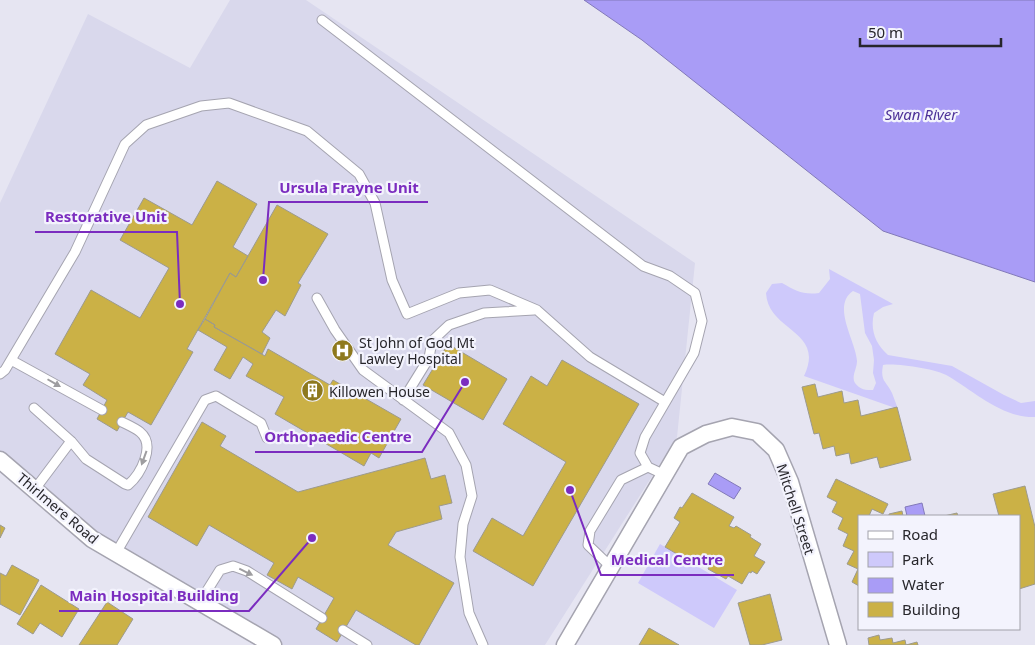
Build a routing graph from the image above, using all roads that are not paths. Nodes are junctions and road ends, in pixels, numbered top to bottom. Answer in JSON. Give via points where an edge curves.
{"nodes":[{"id":1,"x":322,"y":20,"type":"dead end"},
{"id":2,"x":317,"y":298,"type":"dead end"},
{"id":3,"x":537,"y":310,"type":"junction"},
{"id":4,"x":11,"y":360,"type":"junction"},
{"id":5,"x":0,"y":374,"type":"edge"},
{"id":6,"x":403,"y":400,"type":"junction"},
{"id":7,"x":665,"y":402,"type":"junction"},
{"id":8,"x":34,"y":408,"type":"dead end"},
{"id":9,"x":102,"y":410,"type":"dead end"},
{"id":10,"x":122,"y":422,"type":"dead end"},
{"id":11,"x":267,"y":438,"type":"dead end"},
{"id":12,"x":71,"y":442,"type":"junction"},
{"id":13,"x":0,"y":460,"type":"edge"},
{"id":14,"x":648,"y":467,"type":"junction"},
{"id":15,"x":665,"y":475,"type":"junction"},
{"id":16,"x":35,"y":488,"type":"junction"},
{"id":17,"x":116,"y":553,"type":"junction"},
{"id":18,"x":611,"y":567,"type":"junction"},
{"id":19,"x":200,"y":602,"type":"junction"},
{"id":20,"x":322,"y":618,"type":"dead end"},
{"id":21,"x":343,"y":630,"type":"dead end"},
{"id":22,"x":272,"y":645,"type":"edge"},
{"id":23,"x":367,"y":645,"type":"edge"},
{"id":24,"x":482,"y":645,"type":"edge"},
{"id":25,"x":565,"y":645,"type":"edge"},
{"id":26,"x":838,"y":645,"type":"edge"}],
"edges":[{"from":1,"to":7,"type":"lane","via":[[643,266],[670,276],[694,293],[702,321],[694,353]]},
{"from":2,"to":6,"type":"lane","via":[[363,370]]},
{"from":3,"to":4,"type":"lane","via":[[490,290],[458,293],[407,314],[392,280],[375,202],[359,174],[307,131],[229,103],[200,106],[146,125],[125,144],[75,252]]},
{"from":3,"to":6,"type":"lane","via":[[484,313],[449,325],[432,341],[429,358]]},
{"from":3,"to":7,"type":"lane","via":[[590,357]]},
{"from":4,"to":5,"type":"lane"},
{"from":4,"to":9,"type":"lane","one_way":true},
{"from":6,"to":24,"type":"lane","via":[[449,433],[466,465],[472,496],[463,524],[460,557],[469,613]]},
{"from":7,"to":14,"type":"lane","via":[[645,437],[640,453]]},
{"from":8,"to":12,"type":"lane"},
{"from":10,"to":12,"type":"lane","one_way":true,"via":[[141,432],[147,446],[144,460],[128,484],[86,459]]},
{"from":11,"to":17,"type":"lane","via":[[261,423],[216,396],[204,400]]},
{"from":12,"to":16,"type":"lane"},
{"from":13,"to":16,"type":"street","name":"Thirlmere Road"},
{"from":14,"to":15,"type":"lane"},
{"from":14,"to":18,"type":"lane","via":[[621,480],[590,531],[588,545]]},
{"from":15,"to":18,"type":"street","name":"Mitchell Street"},
{"from":15,"to":26,"type":"street","name":"Mitchell Street","via":[[681,447],[706,434],[732,426],[757,432],[776,450],[790,482]]},
{"from":16,"to":17,"type":"street","name":"Thirlmere Road","via":[[92,539]]},
{"from":17,"to":19,"type":"street","name":"Thirlmere Road"},
{"from":18,"to":25,"type":"street","name":"Mitchell Street"},
{"from":19,"to":20,"type":"lane","one_way":true,"via":[[220,570],[233,566],[247,571]]},
{"from":19,"to":22,"type":"street","name":"Thirlmere Road"},
{"from":21,"to":23,"type":"lane"}]}
